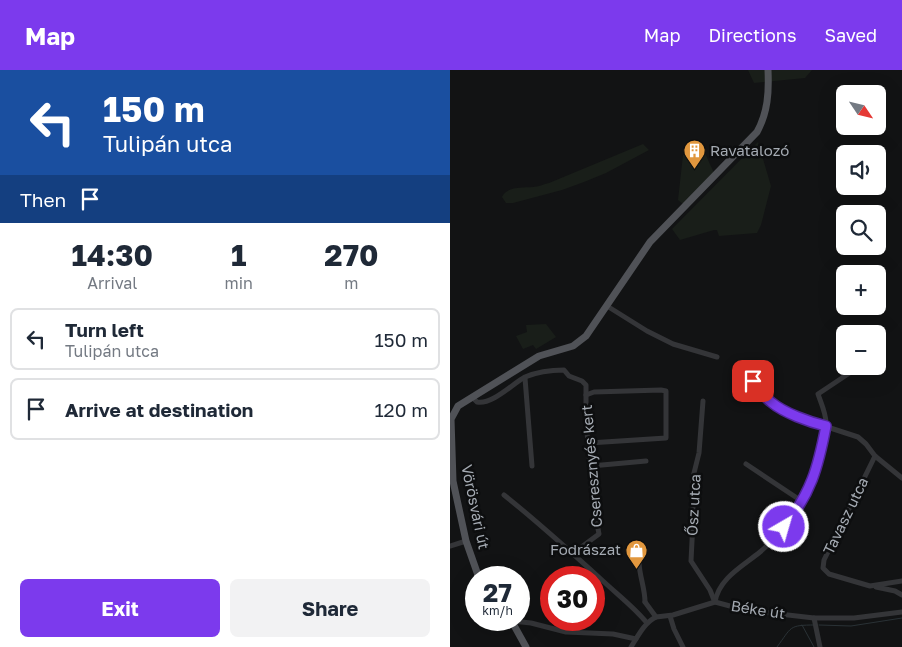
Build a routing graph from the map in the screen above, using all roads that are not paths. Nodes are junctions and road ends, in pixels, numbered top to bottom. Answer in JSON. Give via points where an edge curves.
{"nodes":[{"id":1,"x":768,"y":70,"type":"edge"},
{"id":2,"x":607,"y":306,"type":"junction"},
{"id":3,"x":717,"y":357,"type":"dead end"},
{"id":4,"x":846,"y":375,"type":"edge"},
{"id":5,"x":525,"y":378,"type":"junction"},
{"id":6,"x":753,"y":381,"type":"dead end"},
{"id":7,"x":586,"y":395,"type":"junction"},
{"id":8,"x":472,"y":397,"type":"junction"},
{"id":9,"x":703,"y":401,"type":"dead end"},
{"id":10,"x":826,"y":426,"type":"junction"},
{"id":11,"x":451,"y":441,"type":"edge"},
{"id":12,"x":589,"y":444,"type":"junction"},
{"id":13,"x":875,"y":456,"type":"junction"},
{"id":14,"x":646,"y":461,"type":"dead end"},
{"id":15,"x":746,"y":464,"type":"dead end"},
{"id":16,"x":532,"y":466,"type":"dead end"},
{"id":17,"x":591,"y":466,"type":"junction"},
{"id":18,"x":902,"y":478,"type":"edge"},
{"id":19,"x":504,"y":495,"type":"dead end"},
{"id":20,"x":803,"y":502,"type":"junction"},
{"id":21,"x":466,"y":541,"type":"junction"},
{"id":22,"x":643,"y":545,"type":"dead end"},
{"id":23,"x":450,"y":546,"type":"edge"},
{"id":24,"x":572,"y":554,"type":"junction"},
{"id":25,"x":475,"y":566,"type":"edge"},
{"id":26,"x":902,"y":581,"type":"edge"},
{"id":27,"x":870,"y":586,"type":"junction"},
{"id":28,"x":902,"y":595,"type":"edge"},
{"id":29,"x":645,"y":602,"type":"junction"},
{"id":30,"x":715,"y":602,"type":"junction"},
{"id":31,"x":636,"y":609,"type":"junction"},
{"id":32,"x":902,"y":612,"type":"edge"},
{"id":33,"x":670,"y":616,"type":"junction"},
{"id":34,"x":656,"y":617,"type":"junction"},
{"id":35,"x":814,"y":620,"type":"junction"},
{"id":36,"x":530,"y":623,"type":"edge"},
{"id":37,"x":647,"y":623,"type":"junction"},
{"id":38,"x":517,"y":631,"type":"edge"},
{"id":39,"x":636,"y":639,"type":"junction"},
{"id":40,"x":526,"y":647,"type":"edge"},
{"id":41,"x":632,"y":647,"type":"edge"},
{"id":42,"x":683,"y":647,"type":"edge"},
{"id":43,"x":820,"y":647,"type":"edge"}],
"edges":[{"from":1,"to":2,"type":"main road","name":"Vörösvári út","via":[[767,105],[757,132],[650,242]]},
{"from":2,"to":3,"type":"street","via":[[673,344]]},
{"from":2,"to":8,"type":"main road","name":"Vörösvári út","via":[[580,341],[539,356]]},
{"from":4,"to":10,"type":"street","via":[[818,394]]},
{"from":5,"to":7,"type":"street","via":[[564,370],[584,383]]},
{"from":5,"to":8,"type":"street","via":[[484,402],[477,402]]},
{"from":5,"to":16,"type":"street"},
{"from":6,"to":10,"type":"street","via":[[773,404],[800,418]]},
{"from":7,"to":12,"type":"street","name":"Cseresznyés kert"},
{"from":7,"to":12,"type":"street","via":[[594,392],[666,391],[666,438]]},
{"from":8,"to":11,"type":"main road","name":"Vörösvári út","via":[[458,406],[452,415]]},
{"from":9,"to":30,"type":"street","name":"Ősz utca","via":[[693,476],[691,561]]},
{"from":10,"to":13,"type":"street","via":[[858,437]]},
{"from":10,"to":20,"type":"street","via":[[819,464]]},
{"from":11,"to":21,"type":"main road","name":"Vörösvári út","via":[[453,481]]},
{"from":12,"to":17,"type":"street","name":"Cseresznyés kert"},
{"from":13,"to":18,"type":"street"},
{"from":13,"to":27,"type":"street","name":"Tavasz utca","via":[[823,568],[829,574]]},
{"from":14,"to":17,"type":"street"},
{"from":15,"to":20,"type":"street"},
{"from":17,"to":24,"type":"street","name":"Cseresznyés kert","via":[[599,534]]},
{"from":19,"to":24,"type":"street"},
{"from":20,"to":30,"type":"street","via":[[770,542],[728,578]]},
{"from":21,"to":23,"type":"street"},
{"from":21,"to":25,"type":"main road","name":"Vörösvári út"},
{"from":22,"to":29,"type":"street","via":[[638,571]]},
{"from":24,"to":31,"type":"street"},
{"from":26,"to":27,"type":"street"},
{"from":27,"to":28,"type":"street"},
{"from":29,"to":31,"type":"street"},
{"from":29,"to":34,"type":"street"},
{"from":30,"to":33,"type":"street","name":"Béke út"},
{"from":30,"to":35,"type":"street","name":"Béke út","via":[[745,610]]},
{"from":31,"to":37,"type":"street"},
{"from":32,"to":35,"type":"street","name":"Béke út"},
{"from":33,"to":34,"type":"street","name":"Béke út"},
{"from":33,"to":42,"type":"street"},
{"from":34,"to":37,"type":"street","name":"Béke út"},
{"from":35,"to":43,"type":"street"},
{"from":36,"to":39,"type":"street","via":[[566,632],[613,634]]},
{"from":37,"to":39,"type":"street","name":"Béke út"},
{"from":38,"to":40,"type":"main road"},
{"from":39,"to":41,"type":"street","name":"Béke út"}]}
